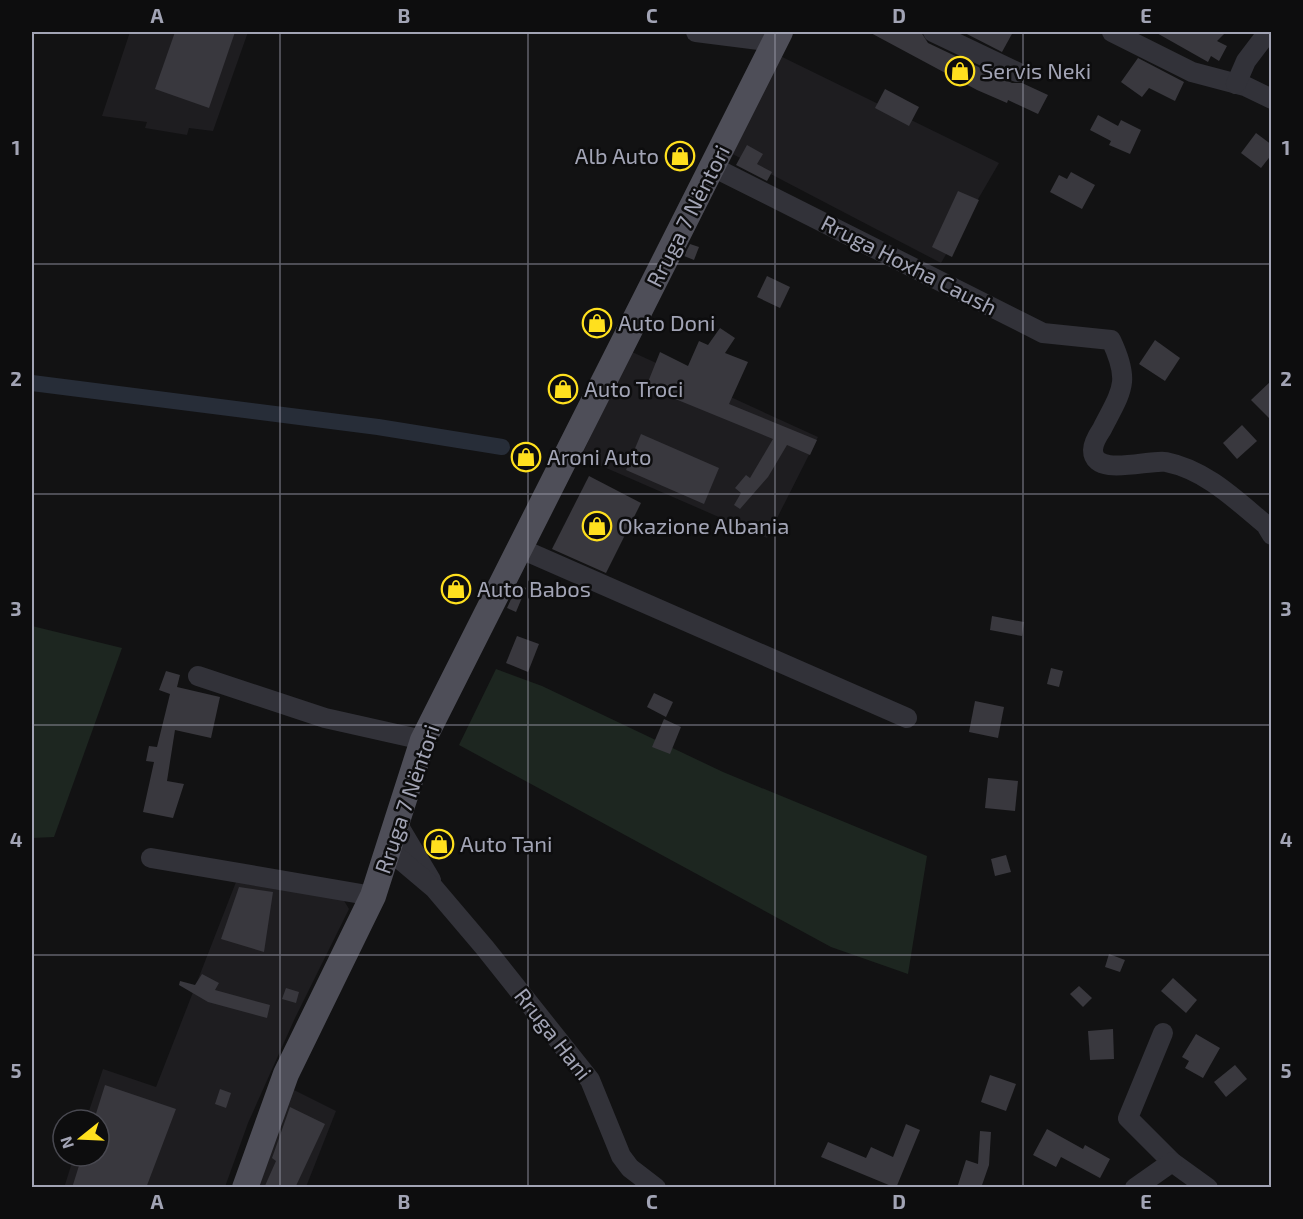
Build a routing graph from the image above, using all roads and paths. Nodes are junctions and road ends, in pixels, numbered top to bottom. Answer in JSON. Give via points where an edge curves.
{"nodes":[{"id":1,"x":696,"y":32,"type":"edge"},
{"id":2,"x":933,"y":32,"type":"edge"},
{"id":3,"x":1112,"y":32,"type":"edge"},
{"id":4,"x":1268,"y":32,"type":"edge"},
{"id":5,"x":777,"y":37,"type":"edge"},
{"id":6,"x":1017,"y":72,"type":"dead end"},
{"id":7,"x":1236,"y":84,"type":"junction"},
{"id":8,"x":1272,"y":99,"type":"edge"},
{"id":9,"x":713,"y":167,"type":"junction"},
{"id":10,"x":1272,"y":535,"type":"edge"},
{"id":11,"x":519,"y":548,"type":"junction"},
{"id":12,"x":198,"y":676,"type":"dead end"},
{"id":13,"x":907,"y":718,"type":"dead end"},
{"id":14,"x":423,"y":740,"type":"junction"},
{"id":15,"x":397,"y":824,"type":"junction"},
{"id":16,"x":388,"y":850,"type":"junction"},
{"id":17,"x":151,"y":858,"type":"dead end"},
{"id":18,"x":434,"y":888,"type":"junction"},
{"id":19,"x":373,"y":896,"type":"junction"},
{"id":20,"x":1163,"y":1033,"type":"dead end"},
{"id":21,"x":1172,"y":1162,"type":"junction"},
{"id":22,"x":244,"y":1188,"type":"edge"},
{"id":23,"x":656,"y":1188,"type":"edge"},
{"id":24,"x":1134,"y":1188,"type":"edge"},
{"id":25,"x":1208,"y":1188,"type":"edge"}],
"edges":[{"from":1,"to":5,"type":"street"},
{"from":2,"to":6,"type":"street"},
{"from":3,"to":7,"type":"street","via":[[1191,72]]},
{"from":4,"to":7,"type":"street","via":[[1246,61]]},
{"from":5,"to":9,"type":"main road","name":"Rruga 7 Nëntori"},
{"from":7,"to":8,"type":"street"},
{"from":9,"to":10,"type":"street","name":"Rruga Hoxha Caush","via":[[1043,333],[1112,340],[1123,364],[1123,385],[1096,439],[1096,459],[1111,466],[1150,460],[1188,469],[1217,485],[1266,525]]},
{"from":9,"to":11,"type":"main road","name":"Rruga 7 Nëntori"},
{"from":11,"to":13,"type":"street"},
{"from":11,"to":14,"type":"main road","name":"Rruga 7 Nëntori"},
{"from":12,"to":14,"type":"street","via":[[325,718]]},
{"from":14,"to":15,"type":"main road","name":"Rruga 7 Nëntori"},
{"from":15,"to":16,"type":"main road","name":"Rruga 7 Nëntori"},
{"from":15,"to":18,"type":"street","name":"Rruga Hani"},
{"from":16,"to":18,"type":"street","name":"Rruga Hani"},
{"from":16,"to":19,"type":"main road","name":"Rruga 7 Nëntori"},
{"from":17,"to":19,"type":"street"},
{"from":18,"to":23,"type":"street","name":"Rruga Hani","via":[[590,1080],[621,1156]]},
{"from":19,"to":22,"type":"main road","name":"Rruga 7 Nëntori","via":[[286,1074]]},
{"from":20,"to":21,"type":"street","via":[[1128,1118]]},
{"from":21,"to":24,"type":"street"},
{"from":21,"to":25,"type":"street"}]}
